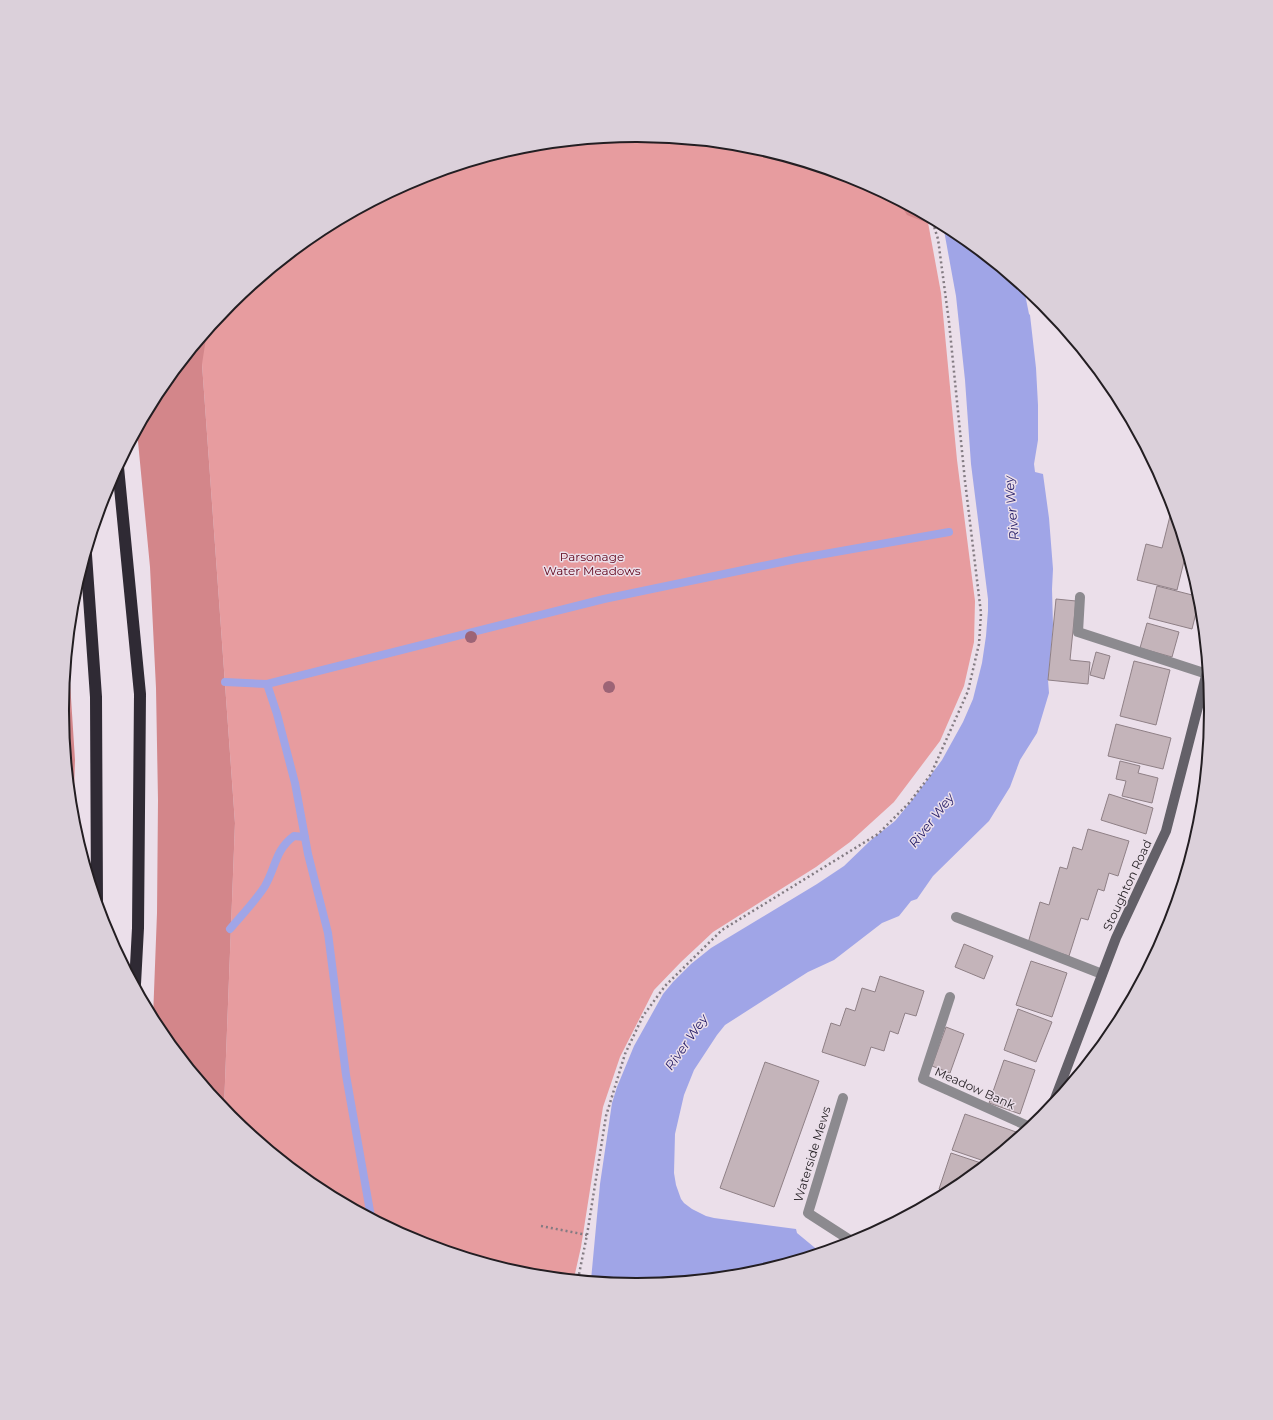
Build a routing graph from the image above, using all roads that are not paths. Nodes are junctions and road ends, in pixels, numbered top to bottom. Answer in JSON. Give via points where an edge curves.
{"nodes":[{"id":1,"x":119,"y":478,"type":"edge"},
{"id":2,"x":87,"y":568,"type":"edge"},
{"id":3,"x":1080,"y":597,"type":"dead end"},
{"id":4,"x":1203,"y":672,"type":"edge"},
{"id":5,"x":1204,"y":696,"type":"edge"},
{"id":6,"x":97,"y":885,"type":"edge"},
{"id":7,"x":956,"y":917,"type":"dead end"},
{"id":8,"x":1102,"y":974,"type":"junction"},
{"id":9,"x":135,"y":975,"type":"edge"},
{"id":10,"x":950,"y":997,"type":"dead end"},
{"id":11,"x":1066,"y":1080,"type":"edge"},
{"id":12,"x":843,"y":1098,"type":"dead end"},
{"id":13,"x":1024,"y":1124,"type":"edge"},
{"id":14,"x":845,"y":1237,"type":"edge"}],
"edges":[{"from":1,"to":9,"type":"highway","via":[[140,694]]},
{"from":2,"to":6,"type":"highway","via":[[96,697]]},
{"from":3,"to":4,"type":"street","via":[[1078,632]]},
{"from":5,"to":8,"type":"street","name":"Stoughton Road","via":[[1166,831]]},
{"from":7,"to":8,"type":"street"},
{"from":8,"to":11,"type":"street","name":"Stoughton Road"},
{"from":10,"to":13,"type":"street","name":"Meadow Bank","via":[[923,1080]]},
{"from":12,"to":14,"type":"street","name":"Waterside Mews","via":[[808,1213]]}]}
